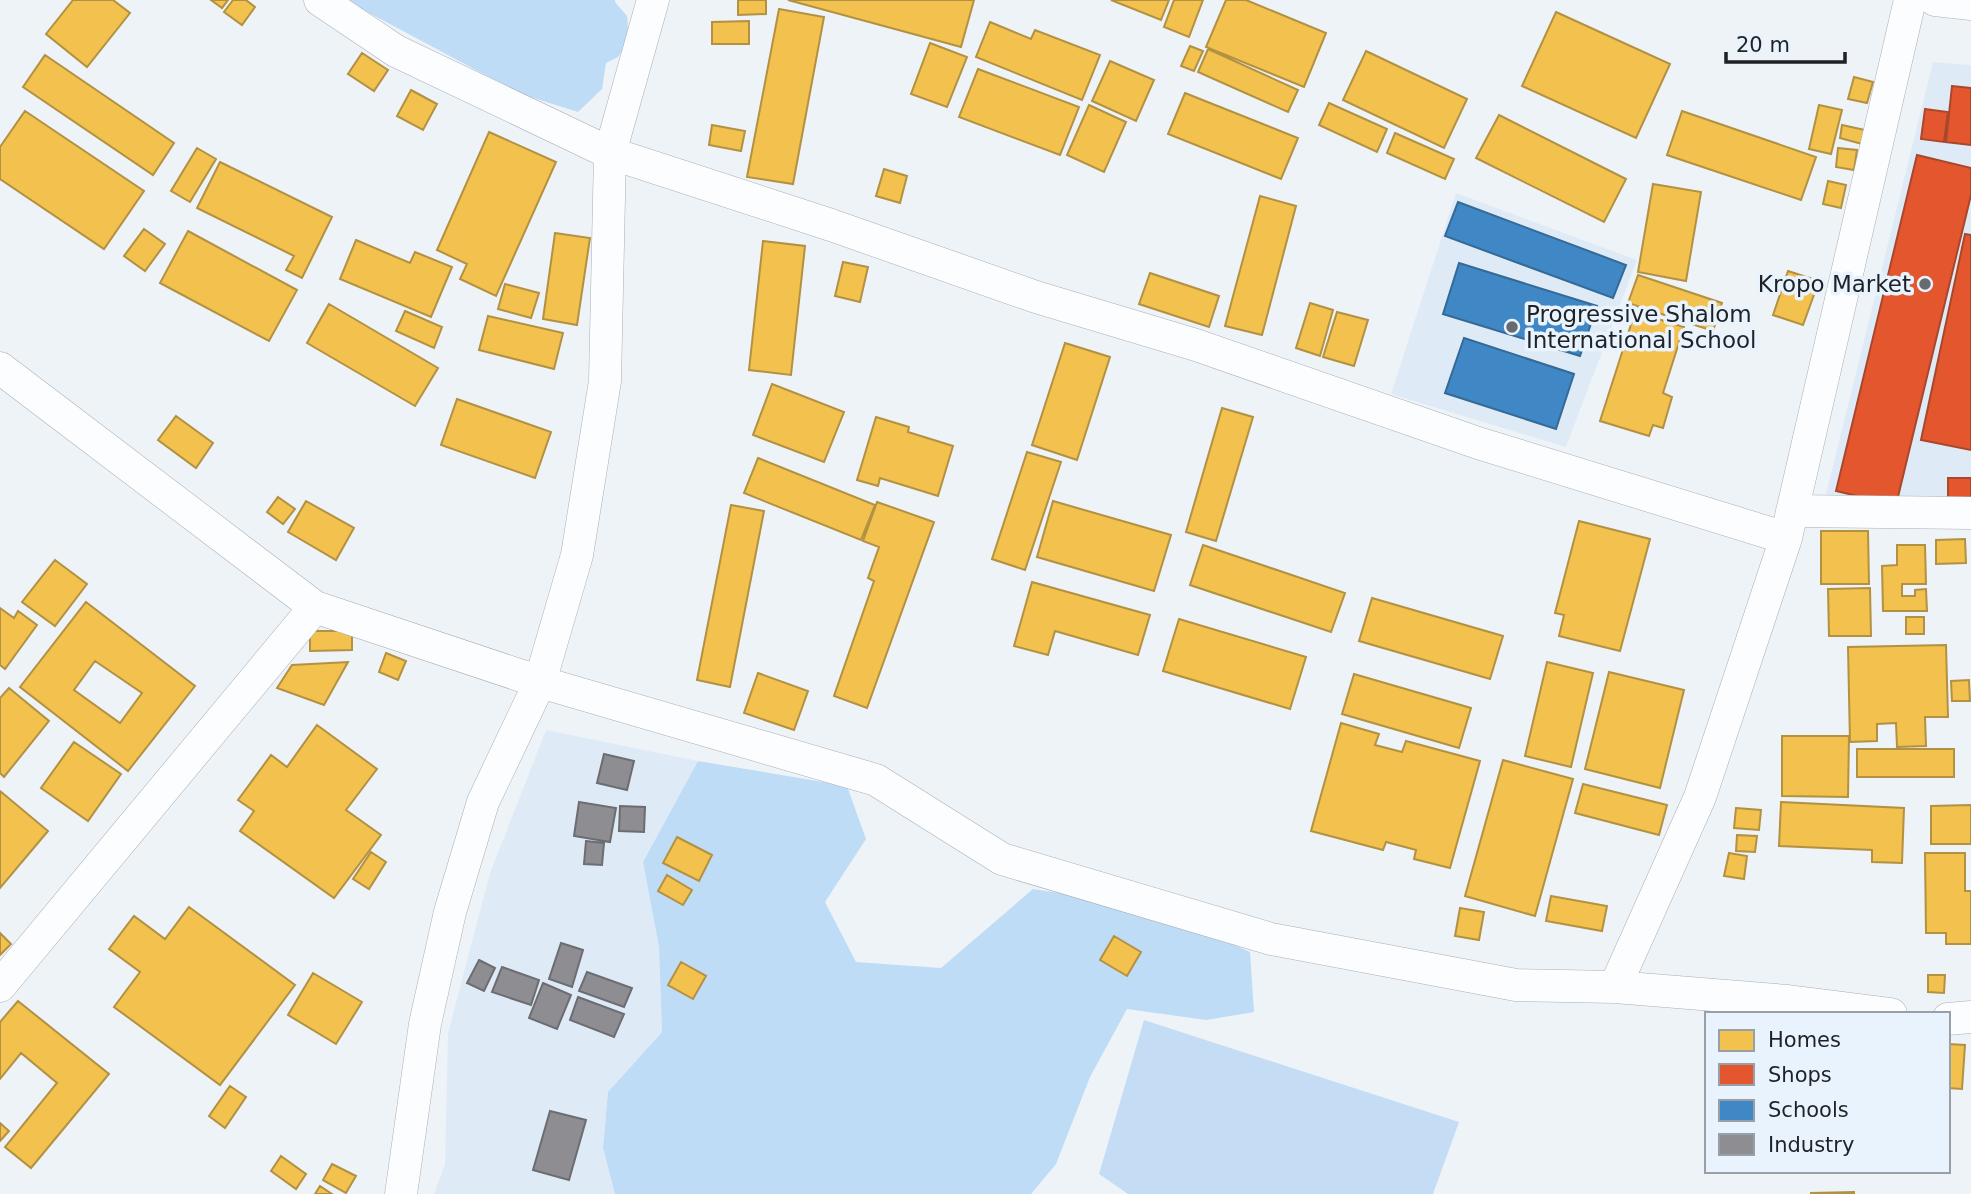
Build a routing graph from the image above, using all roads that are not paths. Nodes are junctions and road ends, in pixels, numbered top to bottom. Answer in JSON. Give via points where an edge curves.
{"nodes":[{"id":1,"x":320,"y":0,"type":"edge"},
{"id":2,"x":653,"y":0,"type":"edge"},
{"id":3,"x":1910,"y":0,"type":"edge"},
{"id":4,"x":1935,"y":0,"type":"edge"},
{"id":5,"x":1971,"y":4,"type":"edge"},
{"id":6,"x":610,"y":153,"type":"junction"},
{"id":7,"x":0,"y":368,"type":"edge"},
{"id":8,"x":1971,"y":513,"type":"edge"},
{"id":9,"x":1789,"y":524,"type":"junction"},
{"id":10,"x":315,"y":607,"type":"junction"},
{"id":11,"x":540,"y":682,"type":"junction"},
{"id":12,"x":0,"y":986,"type":"edge"},
{"id":13,"x":1615,"y":987,"type":"junction"},
{"id":14,"x":1875,"y":1012,"type":"edge"},
{"id":15,"x":1971,"y":1017,"type":"edge"},
{"id":16,"x":1950,"y":1019,"type":"edge"},
{"id":17,"x":401,"y":1194,"type":"edge"}],
"edges":[{"from":1,"to":6,"type":"street","via":[[396,51]]},
{"from":2,"to":6,"type":"street"},
{"from":3,"to":9,"type":"street"},
{"from":4,"to":5,"type":"street"},
{"from":6,"to":9,"type":"street","via":[[1036,297],[1196,345],[1478,443]]},
{"from":6,"to":11,"type":"street","via":[[605,381],[577,555]]},
{"from":7,"to":10,"type":"street"},
{"from":8,"to":9,"type":"street"},
{"from":9,"to":13,"type":"street","via":[[1700,797]]},
{"from":10,"to":11,"type":"street"},
{"from":10,"to":12,"type":"street"},
{"from":11,"to":13,"type":"street","via":[[876,780],[1002,859],[1271,939],[1516,985]]},
{"from":11,"to":17,"type":"street","via":[[483,802],[450,912],[425,1024]]},
{"from":13,"to":14,"type":"street"},
{"from":15,"to":16,"type":"street"}]}
